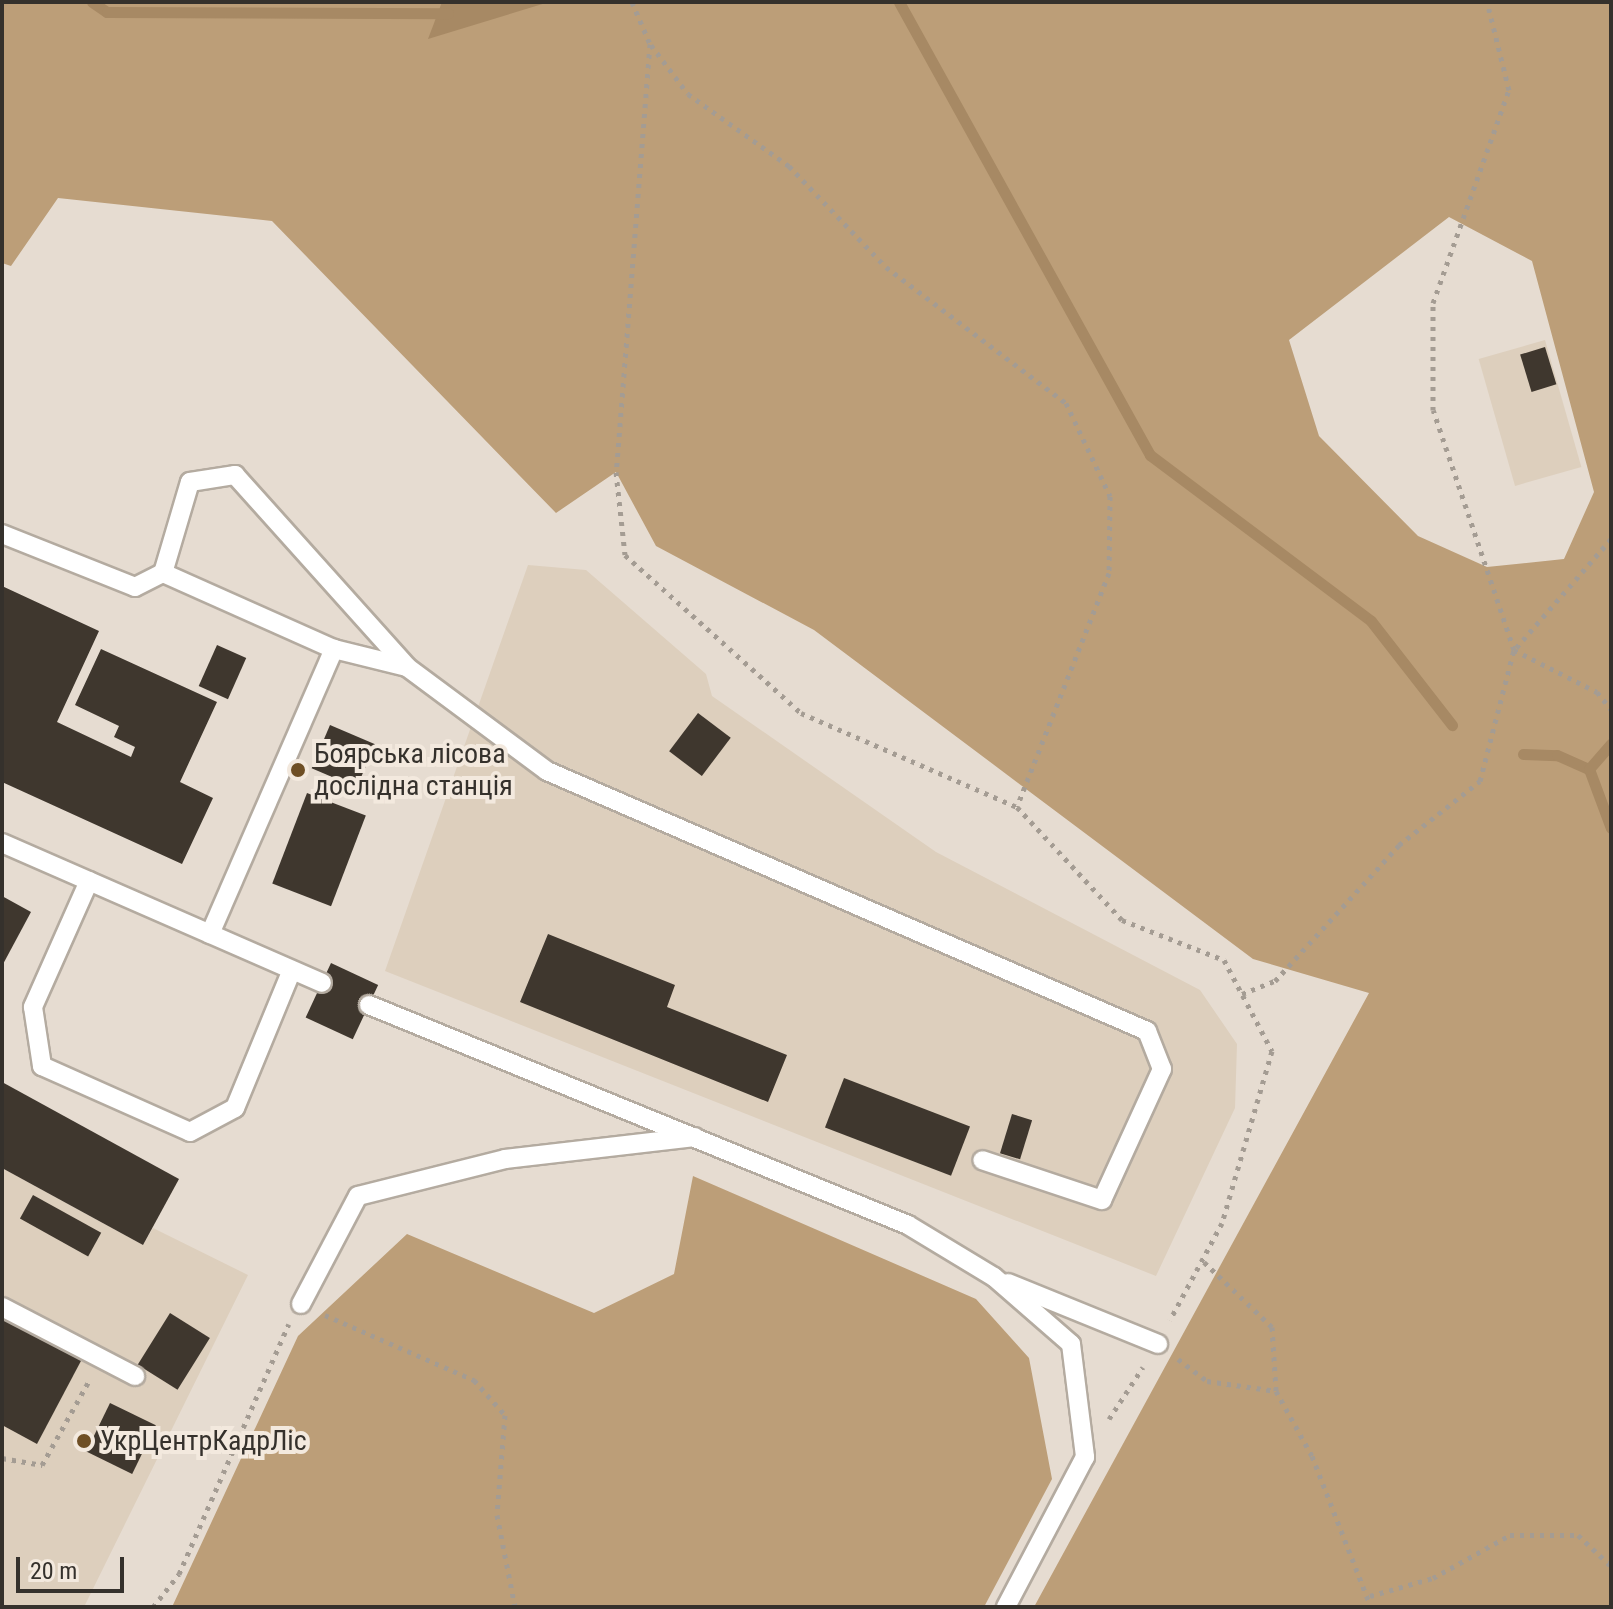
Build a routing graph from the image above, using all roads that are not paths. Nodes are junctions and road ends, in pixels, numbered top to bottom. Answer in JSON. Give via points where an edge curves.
{"nodes":[{"id":1,"x":2,"y":534,"type":"edge"},
{"id":2,"x":163,"y":573,"type":"junction"},
{"id":3,"x":334,"y":649,"type":"junction"},
{"id":4,"x":407,"y":667,"type":"junction"},
{"id":5,"x":2,"y":843,"type":"edge"},
{"id":6,"x":89,"y":881,"type":"junction"},
{"id":7,"x":210,"y":934,"type":"junction"},
{"id":8,"x":292,"y":970,"type":"junction"},
{"id":9,"x":322,"y":983,"type":"dead end"},
{"id":10,"x":369,"y":1005,"type":"dead end"},
{"id":11,"x":697,"y":1137,"type":"junction"},
{"id":12,"x":982,"y":1160,"type":"dead end"},
{"id":13,"x":994,"y":1277,"type":"junction"},
{"id":14,"x":301,"y":1304,"type":"road end"},
{"id":15,"x":2,"y":1307,"type":"edge"},
{"id":16,"x":1158,"y":1344,"type":"road end"},
{"id":17,"x":135,"y":1376,"type":"dead end"},
{"id":18,"x":1006,"y":1607,"type":"edge"}],
"edges":[{"from":1,"to":2,"type":"lane","via":[[135,587]]},
{"from":2,"to":3,"type":"lane"},
{"from":2,"to":4,"type":"lane","via":[[190,482],[235,475]]},
{"from":3,"to":4,"type":"lane"},
{"from":3,"to":7,"type":"lane"},
{"from":4,"to":12,"type":"lane","via":[[547,771],[1147,1031],[1162,1069],[1102,1200]]},
{"from":5,"to":6,"type":"lane"},
{"from":6,"to":7,"type":"lane"},
{"from":6,"to":8,"type":"lane","via":[[33,1007],[42,1066],[190,1132],[235,1108]]},
{"from":7,"to":8,"type":"lane"},
{"from":8,"to":9,"type":"lane"},
{"from":10,"to":11,"type":"lane"},
{"from":11,"to":13,"type":"lane","via":[[908,1225]]},
{"from":11,"to":14,"type":"lane","via":[[505,1159],[358,1196]]},
{"from":13,"to":16,"type":"lane"},
{"from":13,"to":18,"type":"lane","via":[[1071,1344],[1085,1457]]},
{"from":15,"to":17,"type":"lane"}]}
